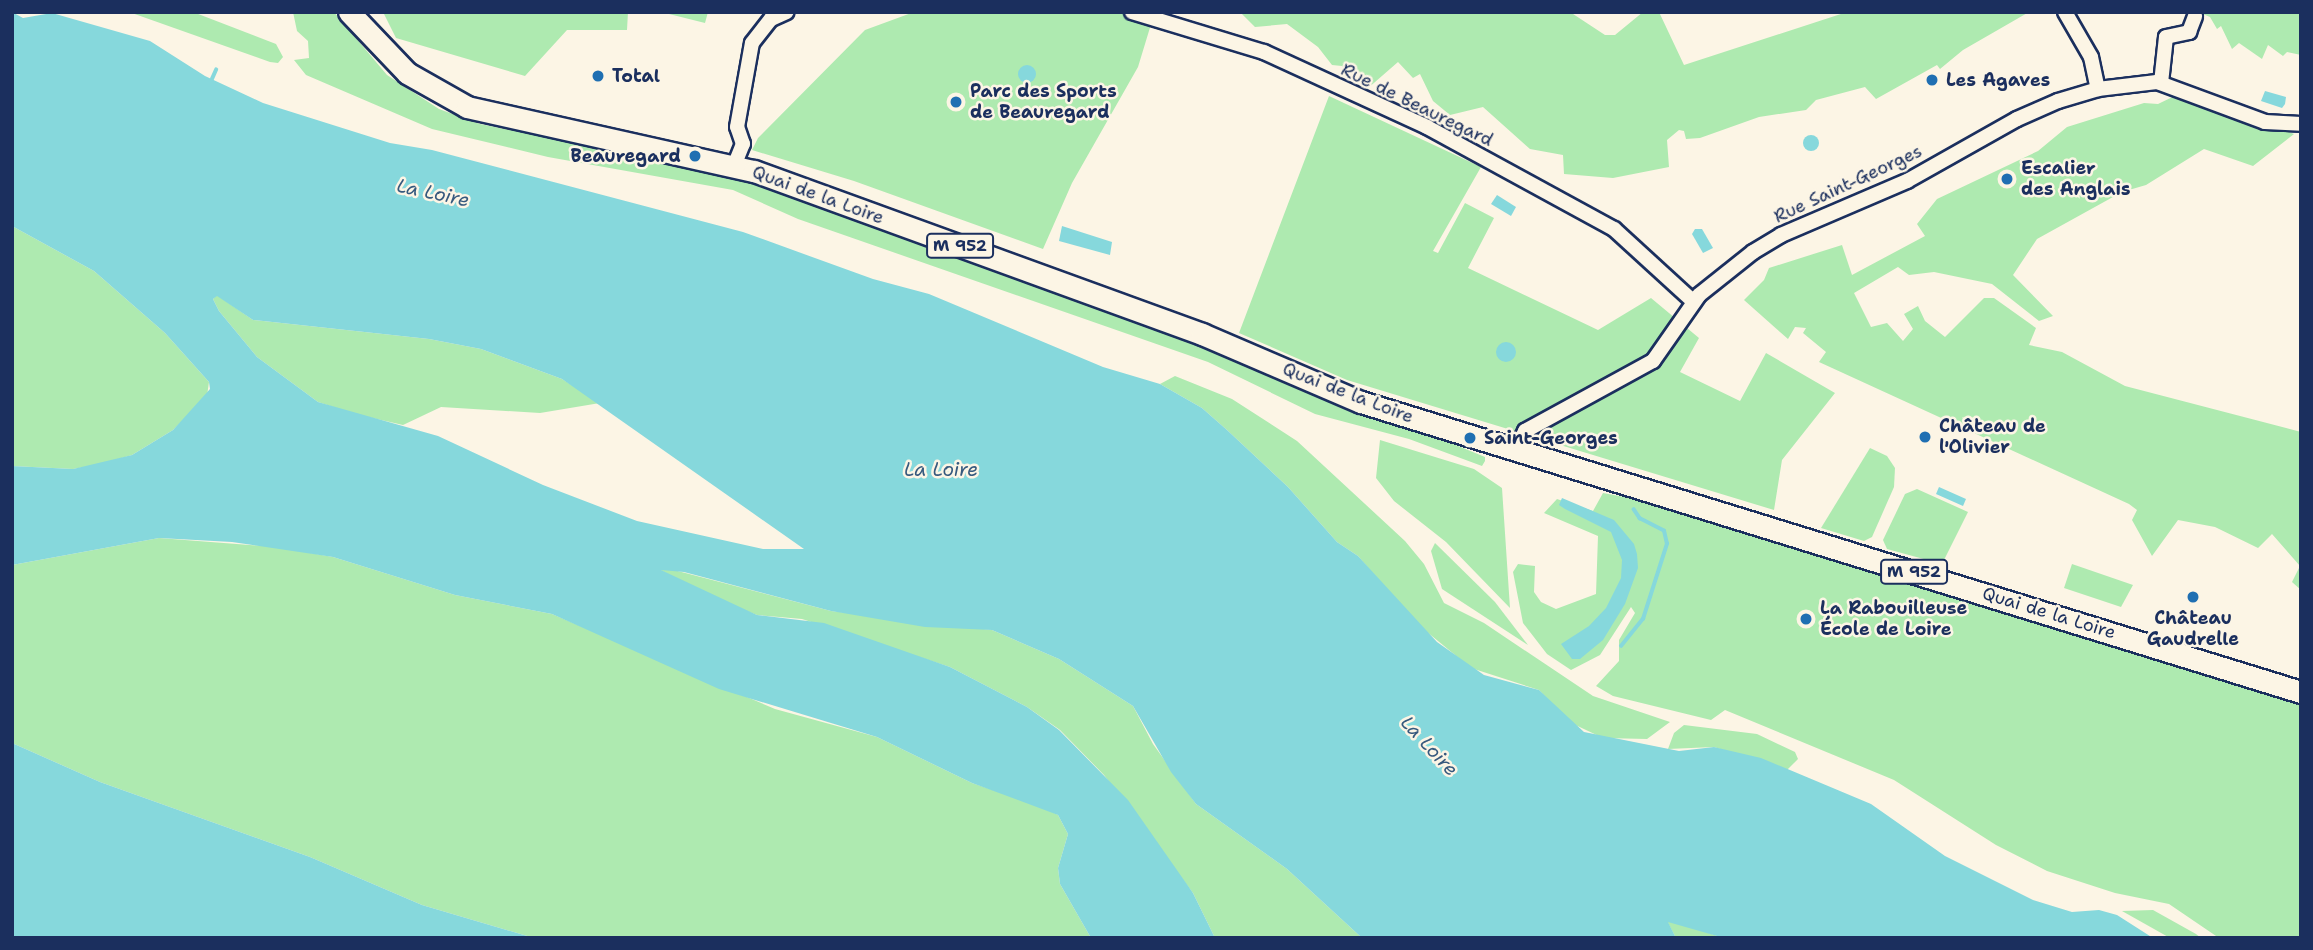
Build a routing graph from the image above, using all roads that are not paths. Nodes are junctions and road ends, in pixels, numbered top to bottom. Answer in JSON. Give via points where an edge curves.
{"nodes":[{"id":1,"x":349,"y":12,"type":"edge"},
{"id":2,"x":368,"y":12,"type":"edge"},
{"id":3,"x":787,"y":12,"type":"edge"},
{"id":4,"x":1132,"y":12,"type":"edge"},
{"id":5,"x":2065,"y":12,"type":"edge"},
{"id":6,"x":2195,"y":16,"type":"dead end"},
{"id":7,"x":407,"y":73,"type":"junction"},
{"id":8,"x":2161,"y":83,"type":"junction"},
{"id":9,"x":2098,"y":89,"type":"junction"},
{"id":10,"x":2301,"y":124,"type":"edge"},
{"id":11,"x":734,"y":166,"type":"junction"},
{"id":12,"x":1694,"y":302,"type":"junction"},
{"id":13,"x":1514,"y":453,"type":"junction"},
{"id":14,"x":2301,"y":692,"type":"edge"}],
"edges":[{"from":1,"to":7,"type":"main road","number":"M 952"},
{"from":2,"to":7,"type":"main road","number":"M 952"},
{"from":3,"to":11,"type":"street","via":[[771,19],[752,43],[737,127],[743,144]]},
{"from":4,"to":12,"type":"street","name":"Rue de Beauregard","via":[[1264,52],[1427,127],[1628,239]]},
{"from":5,"to":9,"type":"street","via":[[2091,57]]},
{"from":6,"to":8,"type":"street","via":[[2189,32],[2166,37]]},
{"from":7,"to":11,"type":"main road","name":"Quai de la Loire","number":"M 952","via":[[447,99],[494,115]]},
{"from":8,"to":9,"type":"street","name":"Rue Saint-Georges"},
{"from":8,"to":10,"type":"street","name":"Rue Saint-Georges","via":[[2265,122]]},
{"from":9,"to":12,"type":"street","name":"Rue Saint-Georges","via":[[2017,119],[1907,181],[1781,235],[1742,260]]},
{"from":11,"to":13,"type":"main road","name":"Quai de la Loire","number":"M 952","via":[[1187,328],[1362,402]]},
{"from":12,"to":13,"type":"street","name":"Rue Saint-Georges","via":[[1653,361],[1525,431]]},
{"from":13,"to":14,"type":"main road","name":"Quai de la Loire","number":"M 952","via":[[1660,493]]}]}
